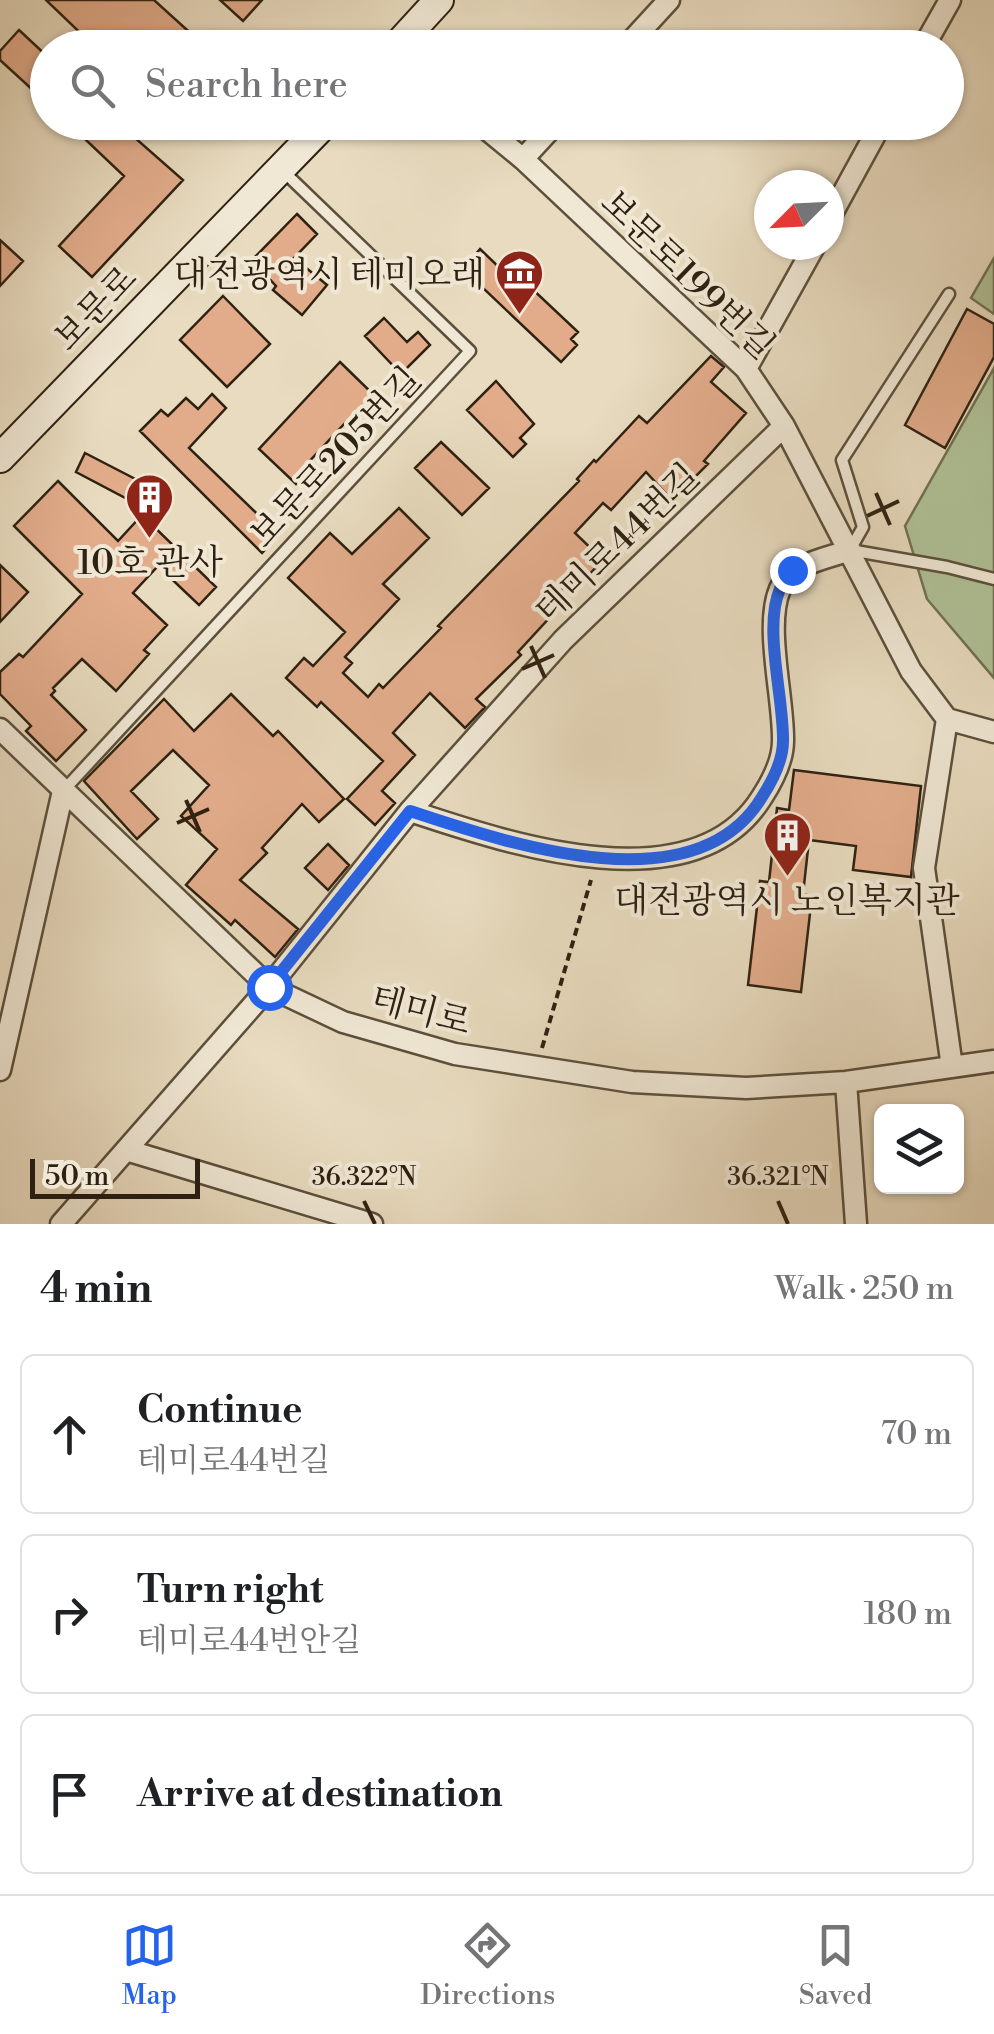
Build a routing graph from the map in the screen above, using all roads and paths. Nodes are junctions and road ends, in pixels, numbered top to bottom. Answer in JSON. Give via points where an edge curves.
{"nodes":[{"id":1,"x":438,"y":0,"type":"edge"},
{"id":2,"x":669,"y":0,"type":"edge"},
{"id":3,"x":950,"y":0,"type":"edge"},
{"id":4,"x":411,"y":30,"type":"edge"},
{"id":5,"x":642,"y":30,"type":"edge"},
{"id":6,"x":934,"y":30,"type":"edge"},
{"id":7,"x":310,"y":140,"type":"edge"},
{"id":8,"x":499,"y":140,"type":"edge"},
{"id":9,"x":540,"y":140,"type":"edge"},
{"id":10,"x":872,"y":140,"type":"edge"},
{"id":11,"x":523,"y":160,"type":"junction"},
{"id":12,"x":283,"y":170,"type":"junction"},
{"id":13,"x":844,"y":192,"type":"edge"},
{"id":14,"x":807,"y":260,"type":"edge"},
{"id":15,"x":948,"y":294,"type":"dead end"},
{"id":16,"x":746,"y":369,"type":"junction"},
{"id":17,"x":784,"y":426,"type":"junction"},
{"id":18,"x":0,"y":458,"type":"edge"},
{"id":19,"x":850,"y":550,"type":"junction"},
{"id":20,"x":994,"y":579,"type":"edge"},
{"id":21,"x":947,"y":719,"type":"junction"},
{"id":22,"x":0,"y":730,"type":"edge"},
{"id":23,"x":994,"y":732,"type":"edge"},
{"id":24,"x":63,"y":791,"type":"junction"},
{"id":25,"x":410,"y":811,"type":"junction"},
{"id":26,"x":598,"y":856,"type":"junction"},
{"id":27,"x":269,"y":987,"type":"junction"},
{"id":28,"x":994,"y":1061,"type":"edge"},
{"id":29,"x":952,"y":1067,"type":"junction"},
{"id":30,"x":536,"y":1069,"type":"junction"},
{"id":31,"x":0,"y":1070,"type":"edge"},
{"id":32,"x":846,"y":1082,"type":"junction"},
{"id":33,"x":126,"y":1150,"type":"junction"},
{"id":34,"x":61,"y":1224,"type":"edge"},
{"id":35,"x":372,"y":1224,"type":"edge"},
{"id":36,"x":856,"y":1224,"type":"edge"}],
"edges":[{"from":1,"to":4,"type":"main road"},
{"from":2,"to":5,"type":"street"},
{"from":3,"to":6,"type":"street"},
{"from":7,"to":12,"type":"main road","name":"보문로"},
{"from":8,"to":11,"type":"street","name":"보문로199번길"},
{"from":9,"to":11,"type":"street"},
{"from":10,"to":13,"type":"street"},
{"from":11,"to":16,"type":"street","name":"보문로199번길"},
{"from":12,"to":18,"type":"main road","name":"보문로"},
{"from":12,"to":24,"type":"lane","name":"보문로205번길","via":[[470,351]]},
{"from":14,"to":16,"type":"street"},
{"from":15,"to":19,"type":"lane","via":[[842,460],[863,527]]},
{"from":16,"to":17,"type":"street","name":"보문로199번길"},
{"from":17,"to":19,"type":"street","name":"보문로199번길"},
{"from":17,"to":25,"type":"street","name":"테미로44번길","via":[[564,640]]},
{"from":19,"to":20,"type":"lane"},
{"from":19,"to":21,"type":"street","name":"보문로199번길","via":[[911,672]]},
{"from":19,"to":26,"type":"street","via":[[792,570],[779,590],[774,632],[783,743],[775,776],[754,811],[731,834],[672,857]]},
{"from":21,"to":23,"type":"street"},
{"from":21,"to":29,"type":"street","via":[[924,868]]},
{"from":22,"to":24,"type":"street","name":"테미로"},
{"from":24,"to":27,"type":"street","name":"테미로"},
{"from":24,"to":31,"type":"street"},
{"from":25,"to":26,"type":"street","via":[[492,838]]},
{"from":25,"to":27,"type":"street","name":"테미로44번길"},
{"from":26,"to":30,"type":"path"},
{"from":27,"to":30,"type":"street","name":"테미로","via":[[343,1022]]},
{"from":27,"to":33,"type":"street","name":"테미로44번길"},
{"from":28,"to":29,"type":"street","name":"테미로"},
{"from":29,"to":32,"type":"street","name":"테미로"},
{"from":30,"to":32,"type":"street","name":"테미로","via":[[727,1087]]},
{"from":32,"to":36,"type":"street"},
{"from":33,"to":34,"type":"street","name":"테미로44번길"},
{"from":33,"to":35,"type":"street"}]}
